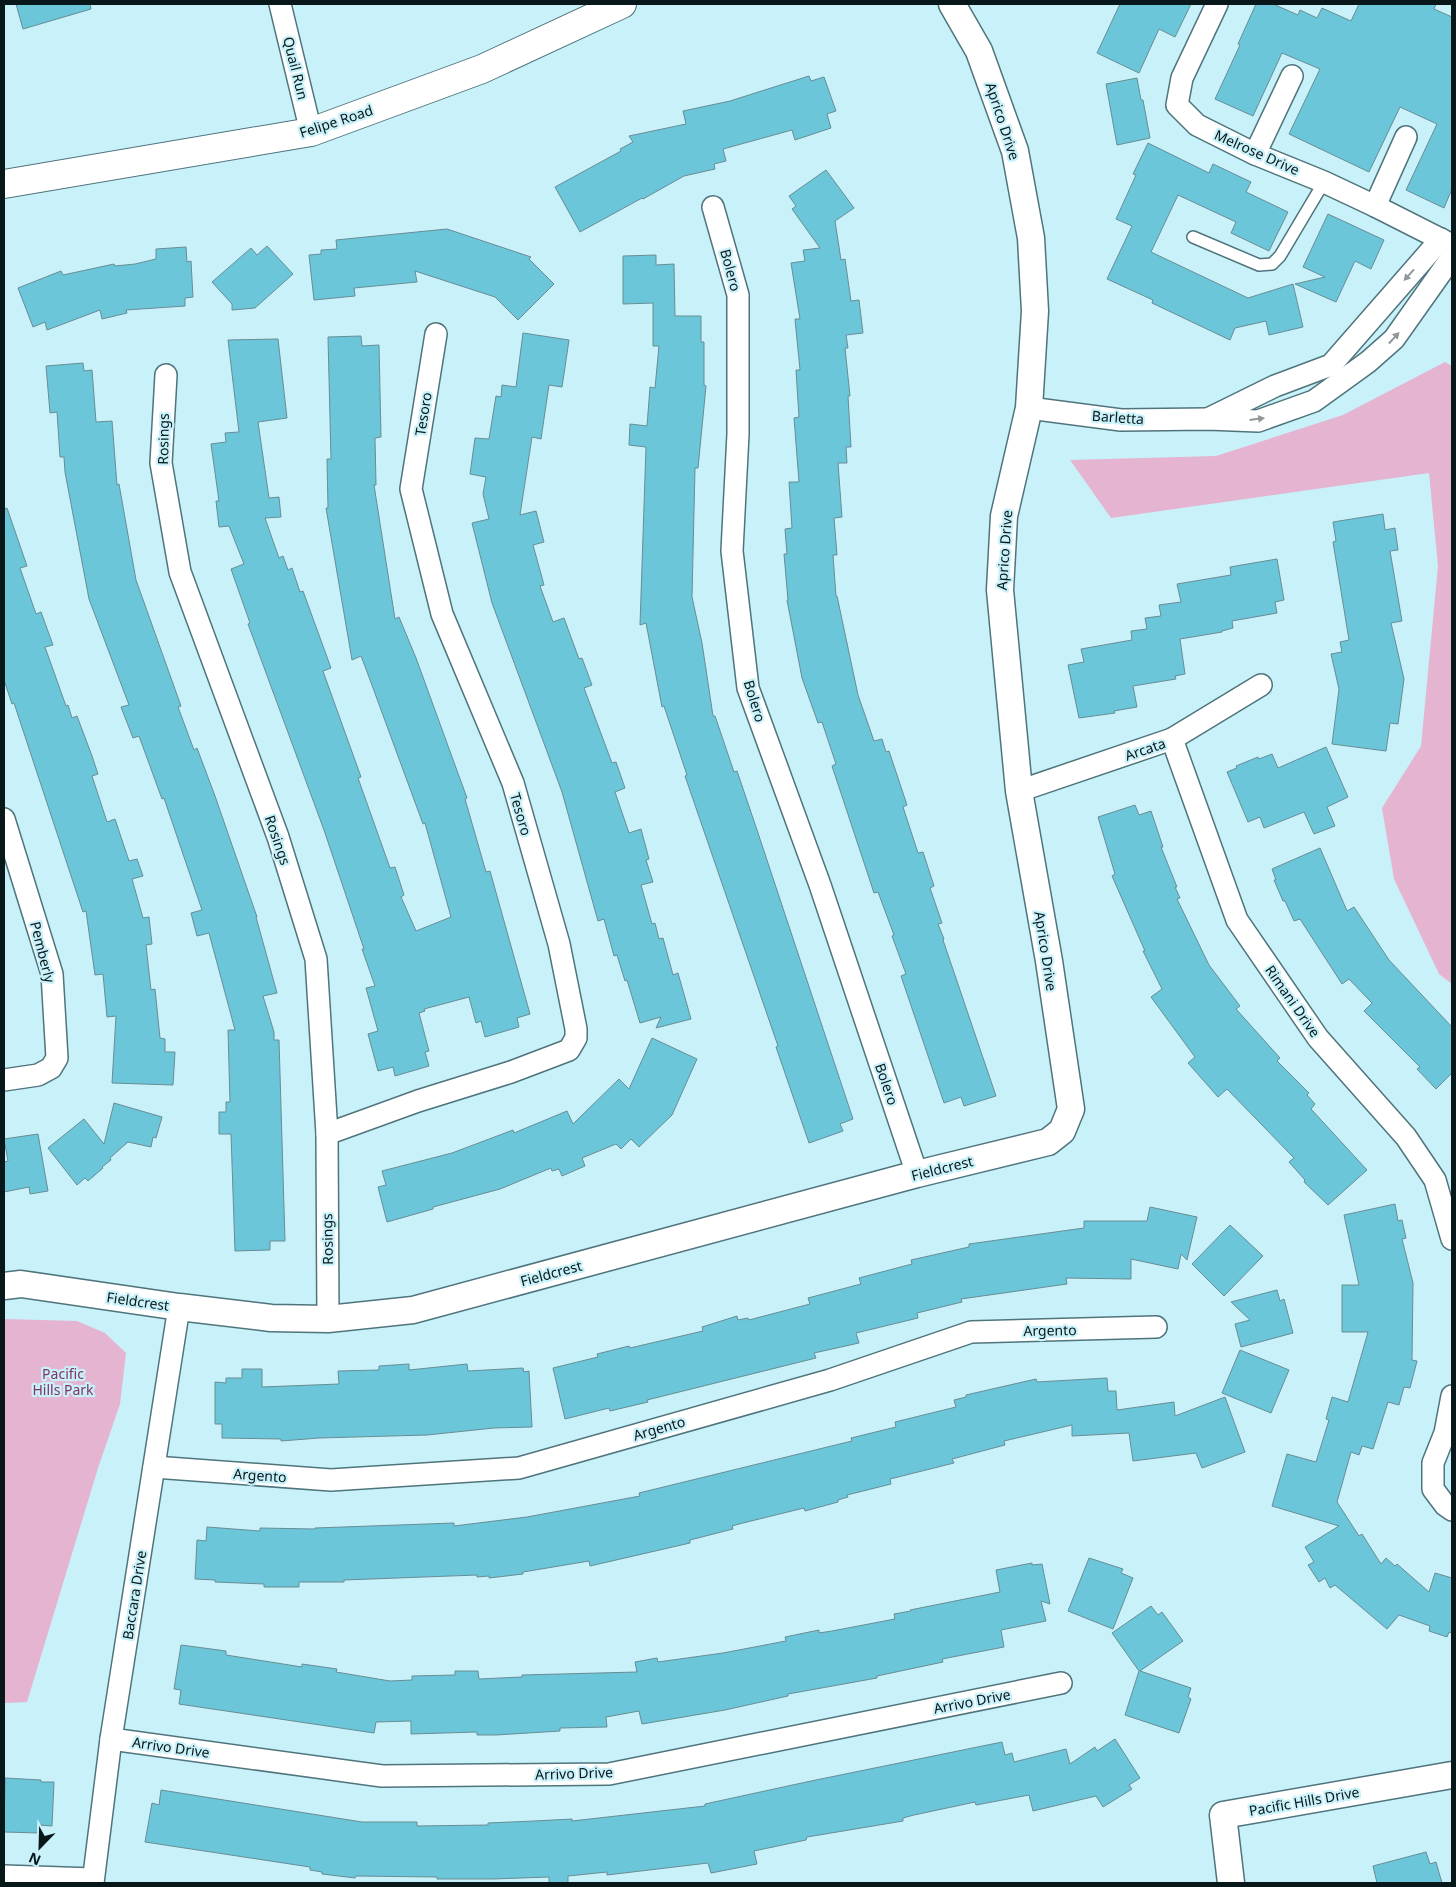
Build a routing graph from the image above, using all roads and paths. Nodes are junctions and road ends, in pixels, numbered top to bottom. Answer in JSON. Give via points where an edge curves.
{"nodes":[{"id":1,"x":280,"y":4,"type":"edge"},
{"id":2,"x":622,"y":4,"type":"edge"},
{"id":3,"x":952,"y":4,"type":"edge"},
{"id":4,"x":1217,"y":4,"type":"edge"},
{"id":5,"x":1292,"y":76,"type":"dead end"},
{"id":6,"x":311,"y":132,"type":"junction"},
{"id":7,"x":1406,"y":137,"type":"dead end"},
{"id":8,"x":1255,"y":154,"type":"junction"},
{"id":9,"x":1324,"y":182,"type":"junction"},
{"id":10,"x":4,"y":184,"type":"edge"},
{"id":11,"x":1375,"y":206,"type":"junction"},
{"id":12,"x":714,"y":207,"type":"dead end"},
{"id":13,"x":1193,"y":237,"type":"dead end"},
{"id":14,"x":1447,"y":242,"type":"edge"},
{"id":15,"x":1452,"y":257,"type":"edge"},
{"id":16,"x":436,"y":334,"type":"dead end"},
{"id":17,"x":1336,"y":373,"type":"junction"},
{"id":18,"x":166,"y":375,"type":"dead end"},
{"id":19,"x":1028,"y":408,"type":"junction"},
{"id":20,"x":1261,"y":685,"type":"dead end"},
{"id":21,"x":1172,"y":739,"type":"junction"},
{"id":22,"x":1019,"y":791,"type":"junction"},
{"id":23,"x":4,"y":819,"type":"edge"},
{"id":24,"x":4,"y":1080,"type":"edge"},
{"id":25,"x":1070,"y":1109,"type":"joint"},
{"id":26,"x":327,"y":1134,"type":"junction"},
{"id":27,"x":917,"y":1174,"type":"junction"},
{"id":28,"x":1452,"y":1240,"type":"edge"},
{"id":29,"x":4,"y":1286,"type":"edge"},
{"id":30,"x":179,"y":1307,"type":"junction"},
{"id":31,"x":328,"y":1319,"type":"junction"},
{"id":32,"x":1156,"y":1328,"type":"dead end"},
{"id":33,"x":1452,"y":1396,"type":"edge"},
{"id":34,"x":154,"y":1467,"type":"junction"},
{"id":35,"x":1452,"y":1510,"type":"edge"},
{"id":36,"x":1061,"y":1683,"type":"dead end"},
{"id":37,"x":112,"y":1739,"type":"junction"},
{"id":38,"x":1452,"y":1775,"type":"edge"},
{"id":39,"x":4,"y":1876,"type":"edge"},
{"id":40,"x":93,"y":1881,"type":"edge"},
{"id":41,"x":1231,"y":1883,"type":"edge"}],
"edges":[{"from":1,"to":6,"type":"street","name":"Quail Run"},
{"from":2,"to":6,"type":"main road","name":"Felipe Road","via":[[482,68]]},
{"from":3,"to":19,"type":"street","name":"Aprico Drive","via":[[979,51],[1015,151],[1031,238],[1036,311]]},
{"from":4,"to":8,"type":"street","name":"Melrose Drive","via":[[1182,78],[1177,105],[1197,125]]},
{"from":5,"to":8,"type":"street"},
{"from":6,"to":10,"type":"main road","name":"Felipe Road"},
{"from":7,"to":11,"type":"street"},
{"from":8,"to":9,"type":"street","name":"Melrose Drive"},
{"from":9,"to":11,"type":"street","name":"Melrose Drive"},
{"from":9,"to":13,"type":"lane","via":[[1272,264],[1260,265]]},
{"from":11,"to":14,"type":"street","name":"Melrose Drive"},
{"from":12,"to":27,"type":"street","name":"Bolero","via":[[738,295],[738,434],[732,551],[748,688],[820,885]]},
{"from":14,"to":17,"type":"street","name":"Barletta","one_way":true},
{"from":17,"to":15,"type":"street","name":"Barletta","one_way":true,"via":[[1368,362],[1394,338]]},
{"from":16,"to":26,"type":"street","name":"Tesoro","via":[[411,489],[442,614],[512,783],[559,944],[576,1038],[569,1050]]},
{"from":17,"to":19,"type":"street","name":"Barletta","via":[[1275,386],[1208,419],[1121,420]]},
{"from":18,"to":26,"type":"street","name":"Rosings","via":[[161,463],[180,572],[278,837],[316,959]]},
{"from":19,"to":22,"type":"street","name":"Aprico Drive","via":[[1004,516],[1000,590]]},
{"from":20,"to":21,"type":"street","name":"Arcata"},
{"from":21,"to":22,"type":"street","name":"Arcata"},
{"from":21,"to":28,"type":"street","name":"Rimani Drive","via":[[1237,920],[1318,1038],[1416,1151],[1435,1180]]},
{"from":22,"to":25,"type":"street","name":"Aprico Drive","via":[[1049,961]]},
{"from":23,"to":24,"type":"street","name":"Pemberly","via":[[52,974],[57,1058],[51,1068],[38,1075]]},
{"from":25,"to":27,"type":"street","name":"Fieldcrest","via":[[1062,1131],[1048,1142]]},
{"from":26,"to":31,"type":"street","name":"Rosings"},
{"from":27,"to":31,"type":"street","name":"Fieldcrest","via":[[413,1310]]},
{"from":29,"to":30,"type":"street","name":"Fieldcrest","via":[[21,1284]]},
{"from":30,"to":31,"type":"street","name":"Fieldcrest","via":[[271,1318]]},
{"from":30,"to":34,"type":"street","name":"Baccara Drive"},
{"from":32,"to":34,"type":"street","name":"Argento","via":[[971,1332],[830,1380],[520,1468],[331,1480]]},
{"from":33,"to":35,"type":"street","via":[[1445,1433],[1433,1463],[1433,1489]]},
{"from":34,"to":37,"type":"street","name":"Baccara Drive"},
{"from":36,"to":37,"type":"street","name":"Arrivo Drive","via":[[609,1774],[382,1776]]},
{"from":37,"to":40,"type":"street","name":"Baccara Drive"},
{"from":38,"to":41,"type":"street","name":"Pacific Hills Drive","via":[[1223,1815]]},
{"from":39,"to":40,"type":"street"}]}
